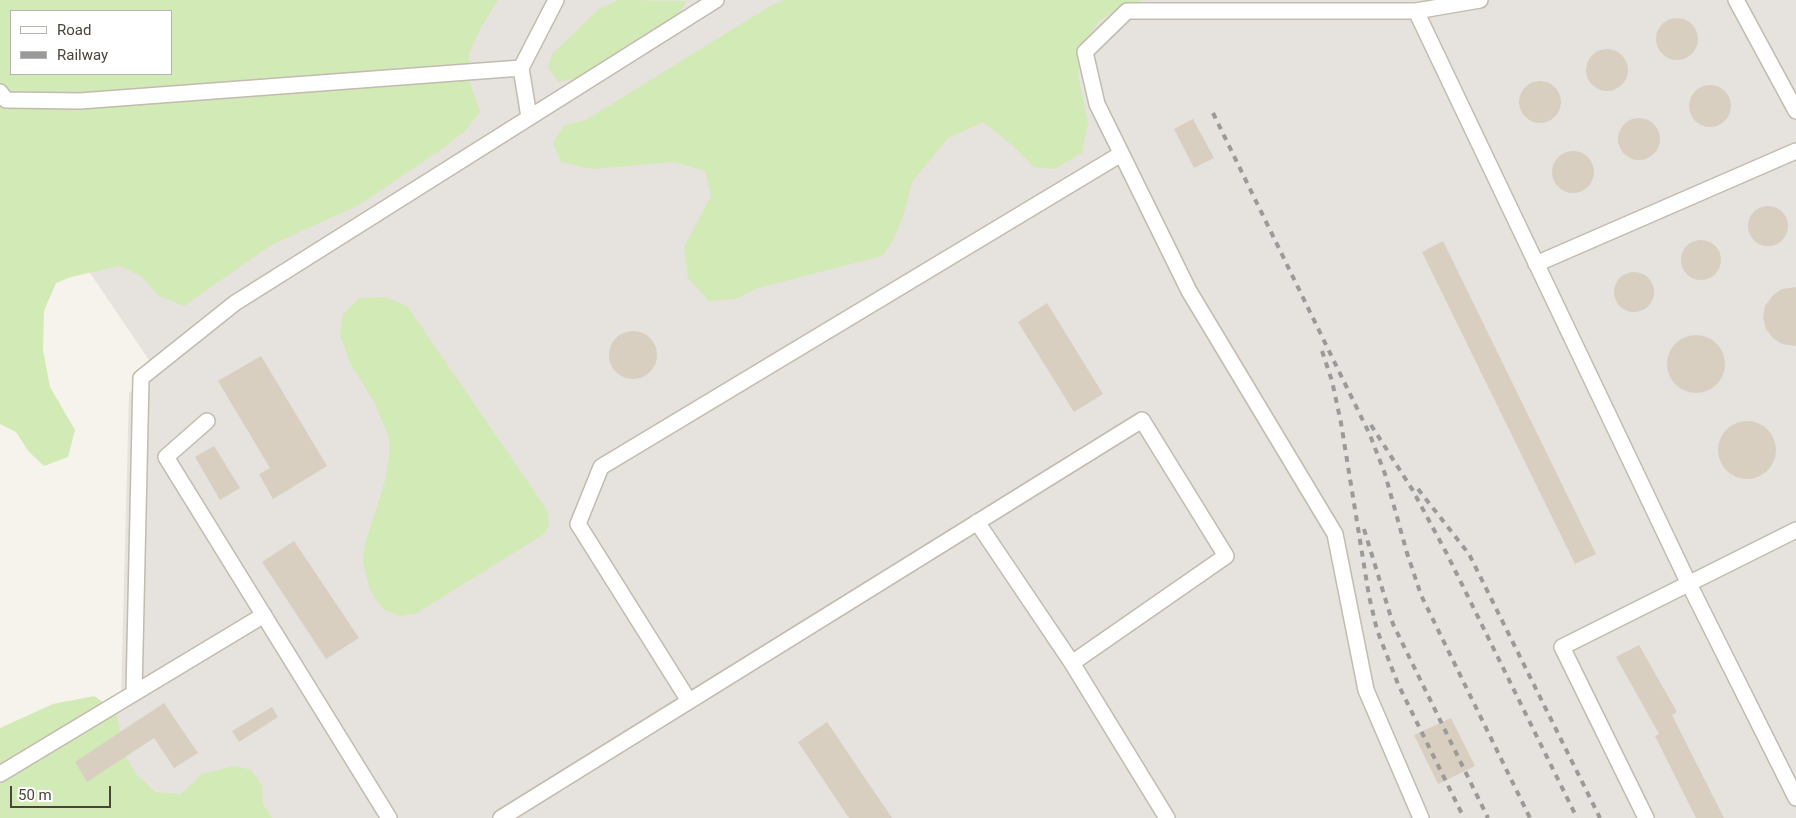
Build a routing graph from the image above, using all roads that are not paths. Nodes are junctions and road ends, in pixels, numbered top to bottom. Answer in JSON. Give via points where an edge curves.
{"nodes":[{"id":1,"x":556,"y":0,"type":"edge"},
{"id":2,"x":716,"y":0,"type":"edge"},
{"id":3,"x":1480,"y":0,"type":"edge"},
{"id":4,"x":1736,"y":0,"type":"edge"},
{"id":5,"x":1416,"y":11,"type":"junction"},
{"id":6,"x":521,"y":68,"type":"junction"},
{"id":7,"x":1790,"y":86,"type":"edge"},
{"id":8,"x":0,"y":92,"type":"edge"},
{"id":9,"x":1796,"y":111,"type":"edge"},
{"id":10,"x":529,"y":118,"type":"junction"},
{"id":11,"x":1796,"y":151,"type":"edge"},
{"id":12,"x":1121,"y":154,"type":"junction"},
{"id":13,"x":1536,"y":264,"type":"junction"},
{"id":14,"x":207,"y":421,"type":"dead end"},
{"id":15,"x":977,"y":522,"type":"junction"},
{"id":16,"x":1796,"y":530,"type":"edge"},
{"id":17,"x":1689,"y":584,"type":"junction"},
{"id":18,"x":264,"y":615,"type":"junction"},
{"id":19,"x":1072,"y":663,"type":"junction"},
{"id":20,"x":134,"y":693,"type":"junction"},
{"id":21,"x":689,"y":701,"type":"junction"},
{"id":22,"x":0,"y":774,"type":"edge"},
{"id":23,"x":1796,"y":798,"type":"edge"},
{"id":24,"x":389,"y":818,"type":"edge"},
{"id":25,"x":501,"y":818,"type":"edge"},
{"id":26,"x":1167,"y":818,"type":"edge"},
{"id":27,"x":1421,"y":818,"type":"edge"},
{"id":28,"x":1646,"y":818,"type":"edge"}],
"edges":[{"from":1,"to":6,"type":"lane"},
{"from":2,"to":10,"type":"lane"},
{"from":3,"to":5,"type":"lane"},
{"from":4,"to":7,"type":"lane"},
{"from":5,"to":12,"type":"lane","via":[[1127,11],[1085,52],[1097,104]]},
{"from":5,"to":13,"type":"lane"},
{"from":6,"to":8,"type":"lane","via":[[80,101],[6,100]]},
{"from":6,"to":10,"type":"lane"},
{"from":7,"to":9,"type":"lane"},
{"from":10,"to":20,"type":"lane","via":[[235,303],[141,378]]},
{"from":11,"to":13,"type":"lane"},
{"from":12,"to":21,"type":"lane","via":[[601,467],[578,524]]},
{"from":12,"to":27,"type":"lane","via":[[1189,291],[1334,534],[1366,690]]},
{"from":13,"to":17,"type":"lane"},
{"from":14,"to":18,"type":"lane","via":[[166,457]]},
{"from":15,"to":19,"type":"lane"},
{"from":15,"to":19,"type":"lane","via":[[1142,420],[1226,556]]},
{"from":15,"to":21,"type":"lane"},
{"from":16,"to":17,"type":"lane"},
{"from":17,"to":23,"type":"lane"},
{"from":17,"to":28,"type":"lane","via":[[1562,647]]},
{"from":18,"to":20,"type":"lane"},
{"from":18,"to":24,"type":"lane"},
{"from":19,"to":26,"type":"lane"},
{"from":20,"to":22,"type":"lane"},
{"from":21,"to":25,"type":"lane"}]}
